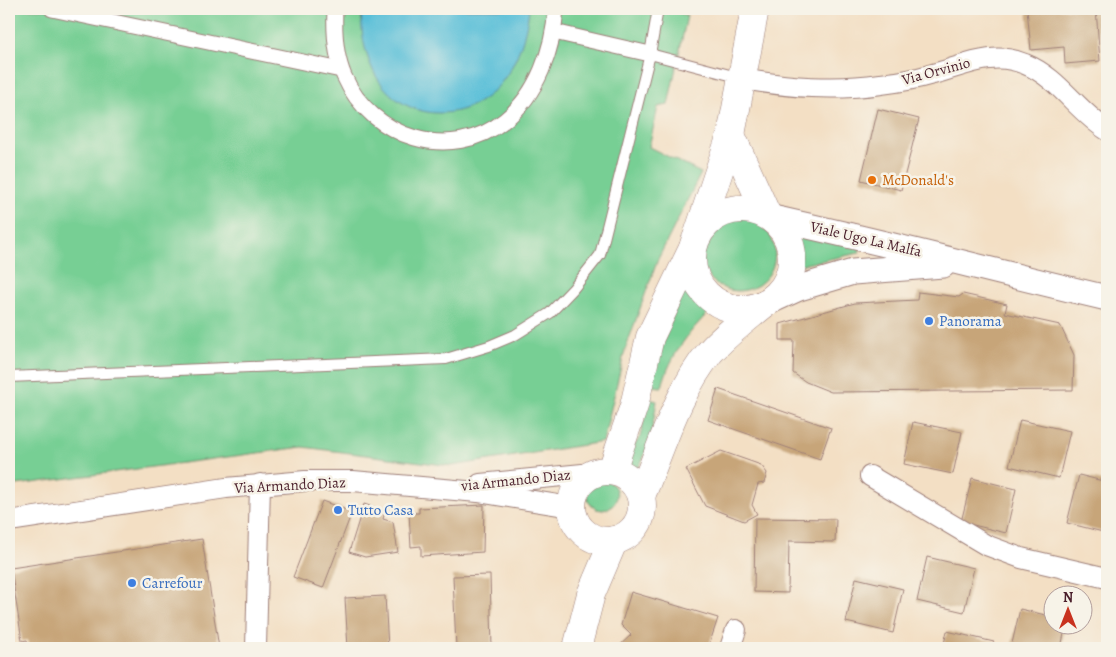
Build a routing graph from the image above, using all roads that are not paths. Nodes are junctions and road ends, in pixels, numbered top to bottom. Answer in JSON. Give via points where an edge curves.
{"nodes":[{"id":1,"x":52,"y":9,"type":"edge"},
{"id":2,"x":335,"y":9,"type":"edge"},
{"id":3,"x":556,"y":9,"type":"edge"},
{"id":4,"x":658,"y":9,"type":"edge"},
{"id":5,"x":755,"y":9,"type":"edge"},
{"id":6,"x":554,"y":32,"type":"junction"},
{"id":7,"x":650,"y":54,"type":"junction"},
{"id":8,"x":341,"y":70,"type":"junction"},
{"id":9,"x":742,"y":78,"type":"junction"},
{"id":10,"x":1107,"y":130,"type":"edge"},
{"id":11,"x":731,"y":135,"type":"junction"},
{"id":12,"x":769,"y":216,"type":"junction"},
{"id":13,"x":696,"y":241,"type":"junction"},
{"id":14,"x":960,"y":263,"type":"junction"},
{"id":15,"x":1107,"y":298,"type":"edge"},
{"id":16,"x":764,"y":304,"type":"junction"},
{"id":17,"x":9,"y":377,"type":"edge"},
{"id":18,"x":602,"y":471,"type":"junction"},
{"id":19,"x":870,"y":476,"type":"dead end"},
{"id":20,"x":260,"y":484,"type":"junction"},
{"id":21,"x":439,"y":488,"type":"junction"},
{"id":22,"x":641,"y":496,"type":"junction"},
{"id":23,"x":571,"y":507,"type":"junction"},
{"id":24,"x":9,"y":521,"type":"edge"},
{"id":25,"x":601,"y":538,"type":"junction"},
{"id":26,"x":1107,"y":578,"type":"edge"},
{"id":27,"x":256,"y":648,"type":"edge"},
{"id":28,"x":577,"y":648,"type":"edge"}],
"edges":[{"from":1,"to":8,"type":"street"},
{"from":2,"to":8,"type":"street"},
{"from":3,"to":6,"type":"street"},
{"from":4,"to":7,"type":"lane"},
{"from":5,"to":9,"type":"main road"},
{"from":6,"to":7,"type":"street"},
{"from":6,"to":8,"type":"street","via":[[540,73],[514,112],[497,126],[463,140],[428,142],[385,126],[360,102]]},
{"from":7,"to":9,"type":"lane"},
{"from":7,"to":17,"type":"lane","via":[[600,255],[550,313],[515,335],[446,359]]},
{"from":9,"to":10,"type":"street","name":"Via Orvinio","via":[[803,88],[856,87],[917,78],[981,59],[1006,59],[1025,64],[1043,74]]},
{"from":9,"to":11,"type":"main road"},
{"from":11,"to":12,"type":"main road"},
{"from":11,"to":13,"type":"main road"},
{"from":12,"to":13,"type":"main road","via":[[740,208],[727,211],[704,226]]},
{"from":12,"to":14,"type":"street","name":"Viale Ugo La Malfa","via":[[878,240]]},
{"from":12,"to":16,"type":"main road","via":[[790,241],[793,255],[792,270],[781,290]]},
{"from":13,"to":16,"type":"main road","via":[[692,258],[694,273],[710,297],[736,308]]},
{"from":13,"to":18,"type":"main road","via":[[650,337],[634,406]]},
{"from":14,"to":15,"type":"street","name":"Viale Ugo La Malfa"},
{"from":14,"to":16,"type":"street","name":"Viale Ugo La Malfa","via":[[853,272],[798,288]]},
{"from":16,"to":22,"type":"main road","via":[[722,340],[700,366],[680,404]]},
{"from":18,"to":21,"type":"street","name":"via Armando Diaz"},
{"from":18,"to":22,"type":"main road","via":[[631,480]]},
{"from":18,"to":23,"type":"main road","via":[[577,487]]},
{"from":19,"to":26,"type":"street","via":[[986,545],[1020,558]]},
{"from":20,"to":21,"type":"street","name":"Via Armando Diaz","via":[[342,480]]},
{"from":20,"to":24,"type":"street","name":"Via Armando Diaz"},
{"from":20,"to":27,"type":"street"},
{"from":21,"to":23,"type":"street","name":"Via Armando Diaz"},
{"from":22,"to":25,"type":"main road","via":[[642,508],[637,524],[625,536]]},
{"from":23,"to":25,"type":"main road","via":[[578,526]]},
{"from":25,"to":28,"type":"main road","via":[[592,594]]}]}
